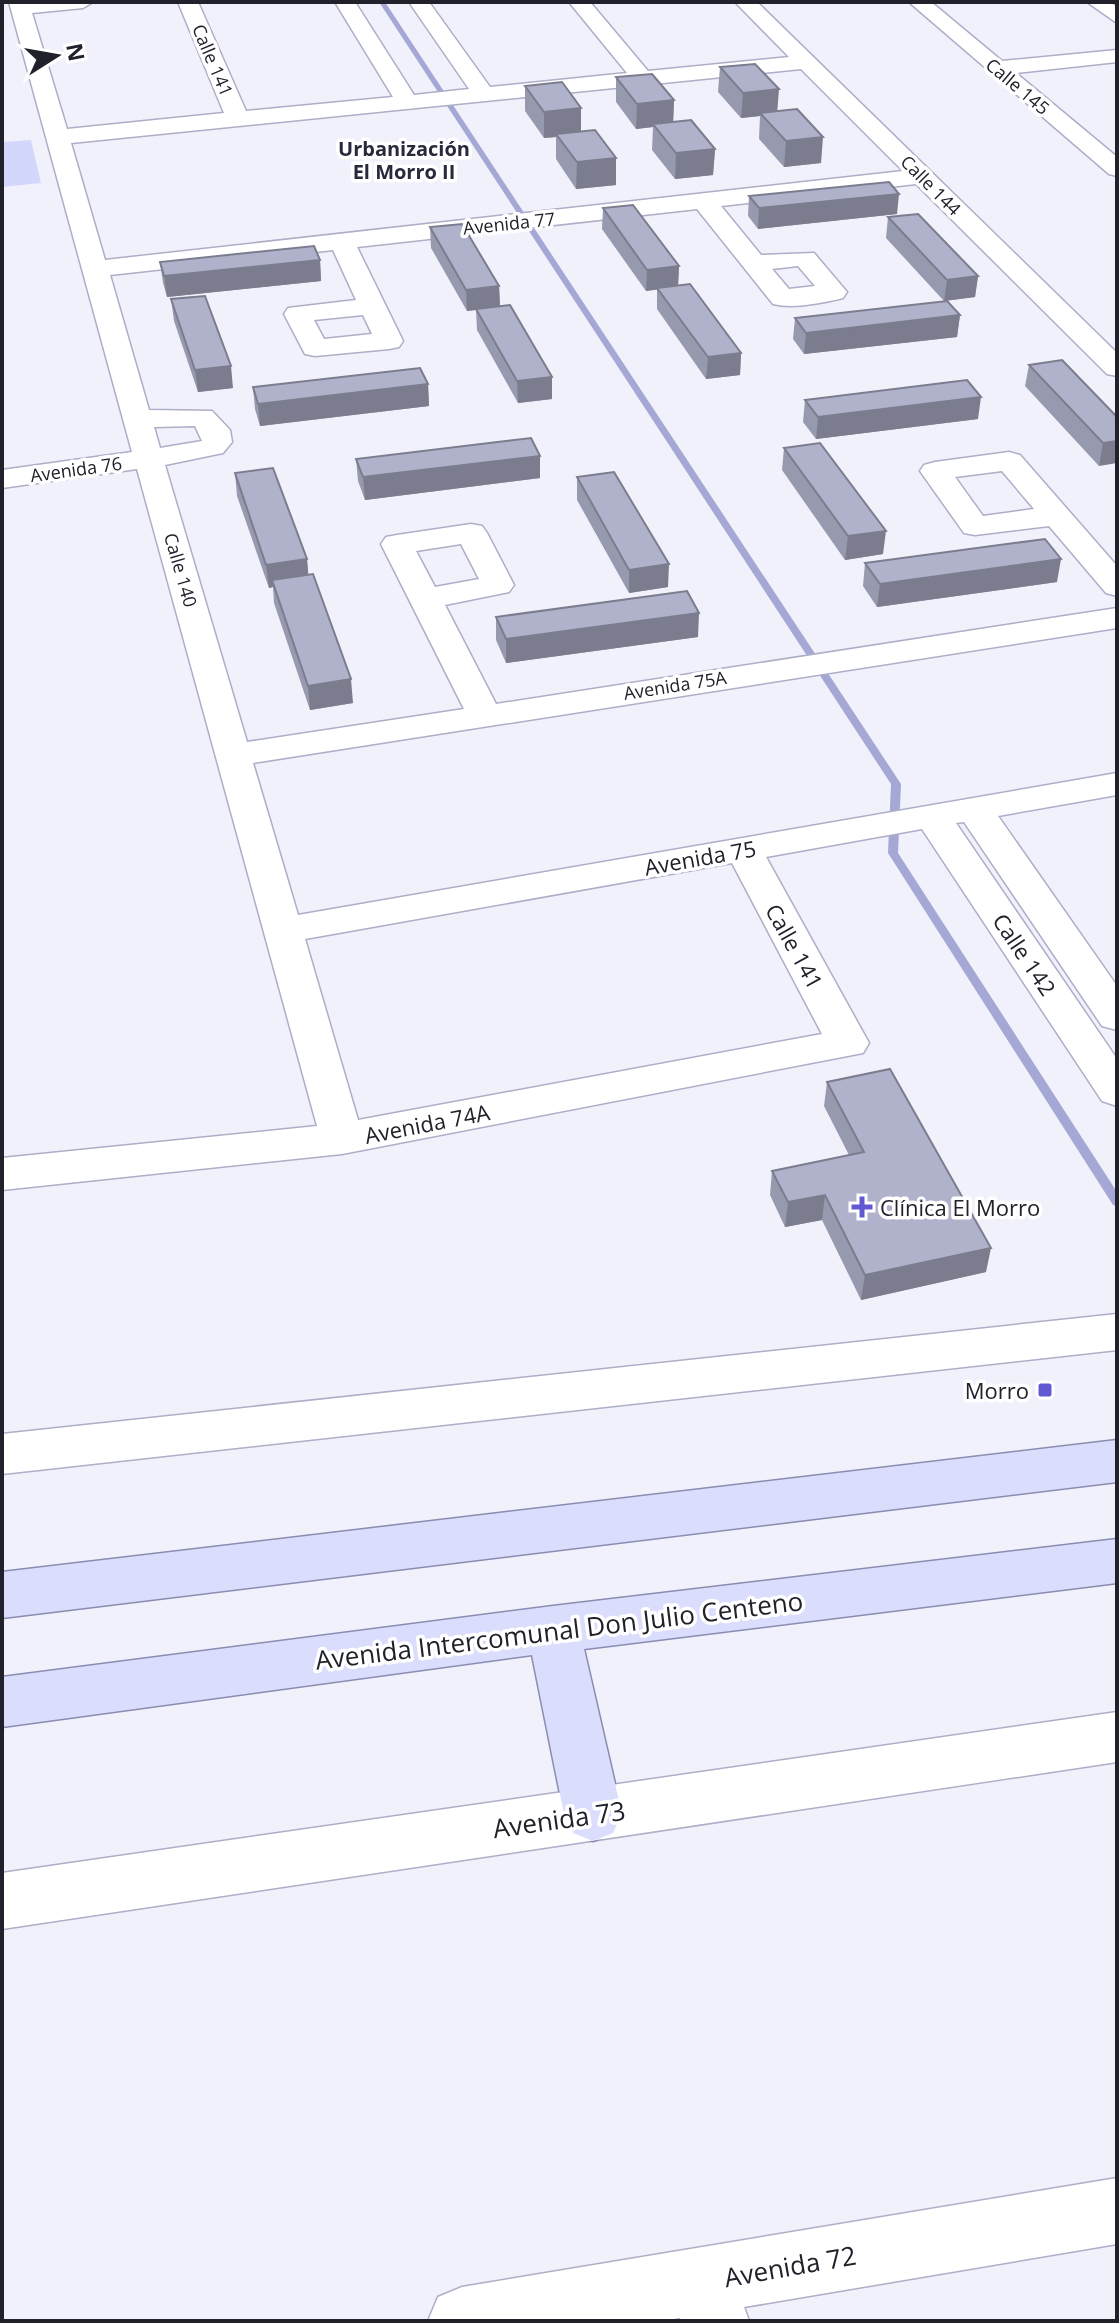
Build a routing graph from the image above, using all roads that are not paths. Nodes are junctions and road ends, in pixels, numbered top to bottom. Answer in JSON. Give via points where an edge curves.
{"nodes":[{"id":1,"x":83,"y":2,"type":"edge"},
{"id":2,"x":188,"y":2,"type":"edge"},
{"id":3,"x":345,"y":2,"type":"edge"},
{"id":4,"x":419,"y":2,"type":"edge"},
{"id":5,"x":579,"y":2,"type":"edge"},
{"id":6,"x":745,"y":2,"type":"edge"},
{"id":7,"x":919,"y":2,"type":"edge"},
{"id":8,"x":1097,"y":2,"type":"edge"},
{"id":9,"x":20,"y":5,"type":"edge"},
{"id":10,"x":1117,"y":17,"type":"edge"},
{"id":11,"x":1117,"y":56,"type":"edge"},
{"id":12,"x":806,"y":62,"type":"junction"},
{"id":13,"x":997,"y":68,"type":"junction"},
{"id":14,"x":642,"y":78,"type":"junction"},
{"id":15,"x":474,"y":95,"type":"junction"},
{"id":16,"x":407,"y":102,"type":"junction"},
{"id":17,"x":238,"y":119,"type":"junction"},
{"id":18,"x":58,"y":137,"type":"junction"},
{"id":19,"x":1117,"y":169,"type":"edge"},
{"id":20,"x":922,"y":176,"type":"junction"},
{"id":21,"x":704,"y":201,"type":"junction"},
{"id":22,"x":341,"y":241,"type":"junction"},
{"id":23,"x":754,"y":263,"type":"dead end"},
{"id":24,"x":96,"y":269,"type":"junction"},
{"id":25,"x":371,"y":306,"type":"dead end"},
{"id":26,"x":1117,"y":333,"type":"edge"},
{"id":27,"x":1085,"y":337,"type":"junction"},
{"id":28,"x":1117,"y":368,"type":"edge"},
{"id":29,"x":138,"y":419,"type":"junction"},
{"id":30,"x":149,"y":459,"type":"junction"},
{"id":31,"x":2,"y":479,"type":"edge"},
{"id":32,"x":1057,"y":516,"type":"dead end"},
{"id":33,"x":1117,"y":586,"type":"edge"},
{"id":34,"x":425,"y":599,"type":"dead end"},
{"id":35,"x":1117,"y":618,"type":"edge"},
{"id":36,"x":484,"y":714,"type":"junction"},
{"id":37,"x":233,"y":755,"type":"junction"},
{"id":38,"x":1117,"y":784,"type":"edge"},
{"id":39,"x":974,"y":809,"type":"junction"},
{"id":40,"x":908,"y":820,"type":"junction"},
{"id":41,"x":743,"y":849,"type":"junction"},
{"id":42,"x":283,"y":930,"type":"junction"},
{"id":43,"x":1117,"y":1016,"type":"edge"},
{"id":44,"x":848,"y":1043,"type":"joint"},
{"id":45,"x":1115,"y":1084,"type":"edge"},
{"id":46,"x":342,"y":1139,"type":"junction"},
{"id":47,"x":2,"y":1174,"type":"edge"},
{"id":48,"x":1117,"y":1332,"type":"edge"},
{"id":49,"x":2,"y":1454,"type":"edge"},
{"id":50,"x":1117,"y":1461,"type":"edge"},
{"id":51,"x":1117,"y":1561,"type":"edge"},
{"id":52,"x":2,"y":1595,"type":"edge"},
{"id":53,"x":553,"y":1629,"type":"junction"},
{"id":54,"x":2,"y":1702,"type":"edge"},
{"id":55,"x":1117,"y":1737,"type":"edge"},
{"id":56,"x":593,"y":1814,"type":"junction"},
{"id":57,"x":2,"y":1901,"type":"edge"},
{"id":58,"x":1117,"y":2211,"type":"edge"},
{"id":59,"x":709,"y":2301,"type":"edge"},
{"id":60,"x":462,"y":2321,"type":"edge"}],
"edges":[{"from":1,"to":9,"type":"street"},
{"from":2,"to":17,"type":"street","name":"Calle 141"},
{"from":3,"to":16,"type":"street"},
{"from":4,"to":15,"type":"street"},
{"from":5,"to":14,"type":"street"},
{"from":6,"to":12,"type":"street","name":"Calle 144"},
{"from":7,"to":13,"type":"street","name":"Calle 145"},
{"from":8,"to":10,"type":"street"},
{"from":9,"to":18,"type":"street","name":"Calle 140"},
{"from":11,"to":13,"type":"street"},
{"from":12,"to":14,"type":"street"},
{"from":12,"to":20,"type":"street","name":"Calle 144"},
{"from":13,"to":19,"type":"street","name":"Calle 145"},
{"from":14,"to":15,"type":"street"},
{"from":15,"to":16,"type":"street"},
{"from":16,"to":17,"type":"street"},
{"from":17,"to":18,"type":"street"},
{"from":18,"to":24,"type":"street","name":"Calle 140"},
{"from":20,"to":21,"type":"street","name":"Avenida 77"},
{"from":20,"to":27,"type":"street","name":"Calle 144"},
{"from":21,"to":22,"type":"street","name":"Avenida 77"},
{"from":21,"to":23,"type":"street"},
{"from":22,"to":24,"type":"street","name":"Avenida 77"},
{"from":22,"to":25,"type":"street"},
{"from":24,"to":29,"type":"street","name":"Calle 140"},
{"from":26,"to":27,"type":"street"},
{"from":27,"to":28,"type":"street","name":"Calle 144"},
{"from":29,"to":30,"type":"street","name":"Calle 140"},
{"from":29,"to":30,"type":"street","name":"Avenida 76","via":[[202,417],[215,430],[213,447]]},
{"from":30,"to":31,"type":"street","name":"Avenida 76"},
{"from":30,"to":37,"type":"street","name":"Calle 140"},
{"from":32,"to":33,"type":"street"},
{"from":34,"to":36,"type":"street"},
{"from":35,"to":36,"type":"street","name":"Avenida 75A"},
{"from":36,"to":37,"type":"street","name":"Avenida 75A"},
{"from":37,"to":42,"type":"street","name":"Calle 140"},
{"from":38,"to":39,"type":"street","name":"Avenida 75"},
{"from":39,"to":40,"type":"street","name":"Avenida 75"},
{"from":39,"to":43,"type":"street","name":"Calle 142"},
{"from":40,"to":41,"type":"street","name":"Avenida 75"},
{"from":40,"to":45,"type":"street","name":"Calle 142"},
{"from":41,"to":42,"type":"street","name":"Avenida 75"},
{"from":41,"to":44,"type":"street","name":"Calle 141"},
{"from":42,"to":46,"type":"street","name":"Calle 140"},
{"from":44,"to":46,"type":"street","name":"Avenida 74A"},
{"from":46,"to":47,"type":"street","name":"Avenida 74A"},
{"from":48,"to":49,"type":"street"},
{"from":50,"to":52,"type":"main road"},
{"from":51,"to":53,"type":"main road","name":"Avenida Intercomunal Don Julio Centeno"},
{"from":53,"to":54,"type":"main road","name":"Avenida Intercomunal Don Julio Centeno"},
{"from":53,"to":56,"type":"main road"},
{"from":55,"to":56,"type":"street","name":"Avenida 73"},
{"from":56,"to":57,"type":"street","name":"Avenida 73"},
{"from":58,"to":59,"type":"street","name":"Avenida 72"},
{"from":59,"to":60,"type":"street","name":"Avenida 72"}]}
